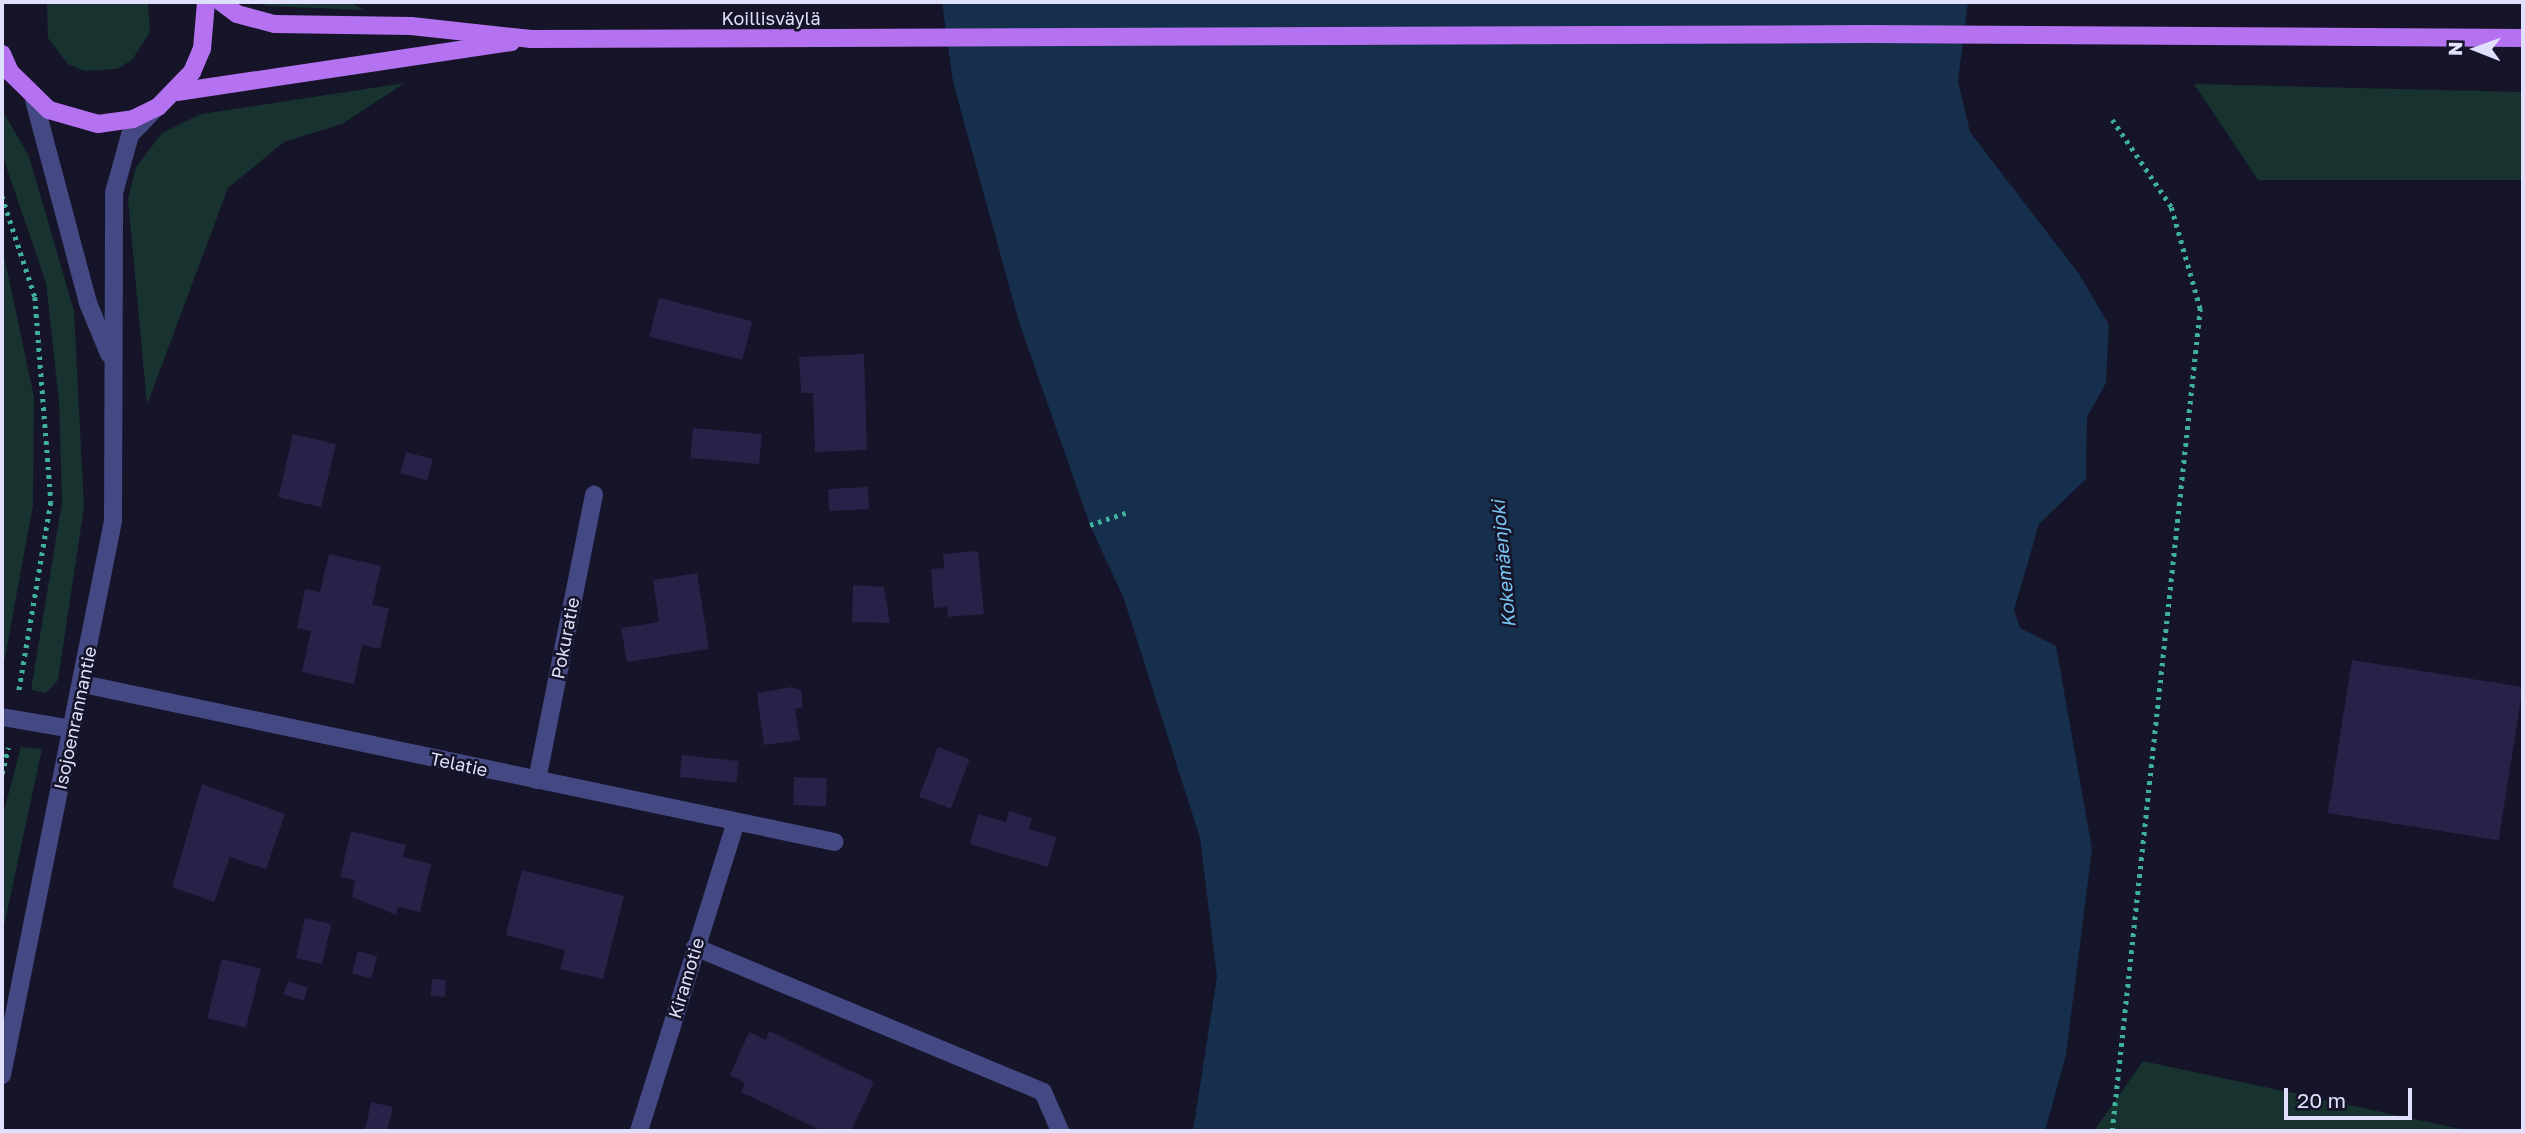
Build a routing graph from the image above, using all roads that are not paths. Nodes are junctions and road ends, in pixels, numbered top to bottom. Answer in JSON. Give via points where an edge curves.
{"nodes":[{"id":1,"x":206,"y":2,"type":"edge"},
{"id":2,"x":221,"y":2,"type":"edge"},
{"id":3,"x":2523,"y":38,"type":"edge"},
{"id":4,"x":531,"y":39,"type":"junction"},
{"id":5,"x":2,"y":54,"type":"edge"},
{"id":6,"x":177,"y":92,"type":"junction"},
{"id":7,"x":34,"y":100,"type":"junction"},
{"id":8,"x":158,"y":107,"type":"junction"},
{"id":9,"x":110,"y":357,"type":"junction"},
{"id":10,"x":594,"y":495,"type":"dead end"},
{"id":11,"x":83,"y":684,"type":"junction"},
{"id":12,"x":8,"y":718,"type":"edge"},
{"id":13,"x":73,"y":729,"type":"junction"},
{"id":14,"x":537,"y":780,"type":"junction"},
{"id":15,"x":735,"y":825,"type":"junction"},
{"id":16,"x":835,"y":842,"type":"dead end"},
{"id":17,"x":695,"y":947,"type":"junction"},
{"id":18,"x":5,"y":1043,"type":"edge"},
{"id":19,"x":2,"y":1075,"type":"edge"},
{"id":20,"x":639,"y":1131,"type":"edge"},
{"id":21,"x":1060,"y":1131,"type":"edge"}],
"edges":[{"from":1,"to":6,"type":"main road","via":[[202,49]]},
{"from":2,"to":4,"type":"main road","name":"Koillisväylä","via":[[237,14],[275,24],[411,26]]},
{"from":3,"to":4,"type":"main road","name":"Koillisväylä"},
{"from":4,"to":6,"type":"main road","name":"Koillisväylä"},
{"from":5,"to":7,"type":"main road"},
{"from":6,"to":8,"type":"main road"},
{"from":7,"to":8,"type":"main road","via":[[72,120],[98,124]]},
{"from":7,"to":9,"type":"street","name":"Isojoenrannantie","via":[[88,303]]},
{"from":8,"to":9,"type":"street","name":"Isojoenrannantie","via":[[130,135],[114,193]]},
{"from":9,"to":11,"type":"street","name":"Isojoenrannantie","via":[[117,442],[113,521]]},
{"from":10,"to":14,"type":"street","name":"Pokuratie"},
{"from":11,"to":13,"type":"street","name":"Isojoenrannantie"},
{"from":11,"to":14,"type":"street","name":"Telatie"},
{"from":12,"to":13,"type":"street"},
{"from":13,"to":18,"type":"street","name":"Isojoenrannantie"},
{"from":14,"to":15,"type":"street","name":"Telatie"},
{"from":15,"to":16,"type":"street","name":"Telatie"},
{"from":15,"to":17,"type":"street","name":"Kiramotie"},
{"from":17,"to":20,"type":"street","name":"Kiramotie"},
{"from":17,"to":21,"type":"street","via":[[1043,1092]]},
{"from":18,"to":19,"type":"street","name":"Isojoenrannantie"}]}
